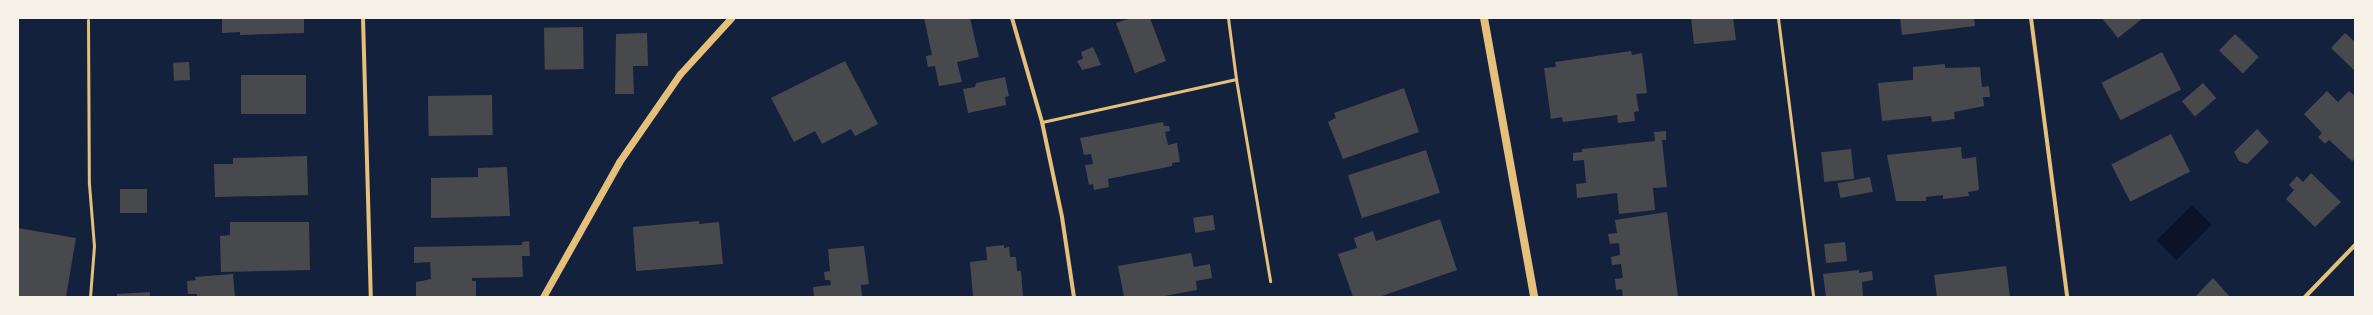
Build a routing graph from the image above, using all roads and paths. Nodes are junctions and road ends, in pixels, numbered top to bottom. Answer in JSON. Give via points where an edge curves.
{"nodes":[{"id":1,"x":363,"y":18,"type":"edge"},
{"id":2,"x":731,"y":18,"type":"edge"},
{"id":3,"x":1012,"y":18,"type":"edge"},
{"id":4,"x":1228,"y":18,"type":"edge"},
{"id":5,"x":1484,"y":18,"type":"edge"},
{"id":6,"x":1778,"y":18,"type":"edge"},
{"id":7,"x":2031,"y":18,"type":"edge"},
{"id":8,"x":88,"y":20,"type":"dead end"},
{"id":9,"x":1236,"y":79,"type":"junction"},
{"id":10,"x":1042,"y":122,"type":"junction"},
{"id":11,"x":2355,"y":245,"type":"edge"},
{"id":12,"x":1270,"y":280,"type":"dead end"},
{"id":13,"x":90,"y":297,"type":"edge"},
{"id":14,"x":371,"y":297,"type":"edge"},
{"id":15,"x":543,"y":297,"type":"edge"},
{"id":16,"x":1074,"y":297,"type":"edge"},
{"id":17,"x":1534,"y":297,"type":"edge"},
{"id":18,"x":1813,"y":297,"type":"edge"},
{"id":19,"x":2067,"y":297,"type":"edge"},
{"id":20,"x":2305,"y":297,"type":"edge"}],
"edges":[{"from":1,"to":14,"type":"street"},
{"from":2,"to":15,"type":"street","via":[[680,74],[619,162]]},
{"from":3,"to":10,"type":"street"},
{"from":4,"to":9,"type":"lane"},
{"from":5,"to":17,"type":"main road"},
{"from":6,"to":18,"type":"lane"},
{"from":7,"to":19,"type":"street"},
{"from":8,"to":13,"type":"lane","via":[[89,184],[94,246]]},
{"from":9,"to":10,"type":"lane"},
{"from":9,"to":12,"type":"lane"},
{"from":10,"to":16,"type":"street","via":[[1062,217]]},
{"from":11,"to":20,"type":"street"}]}
